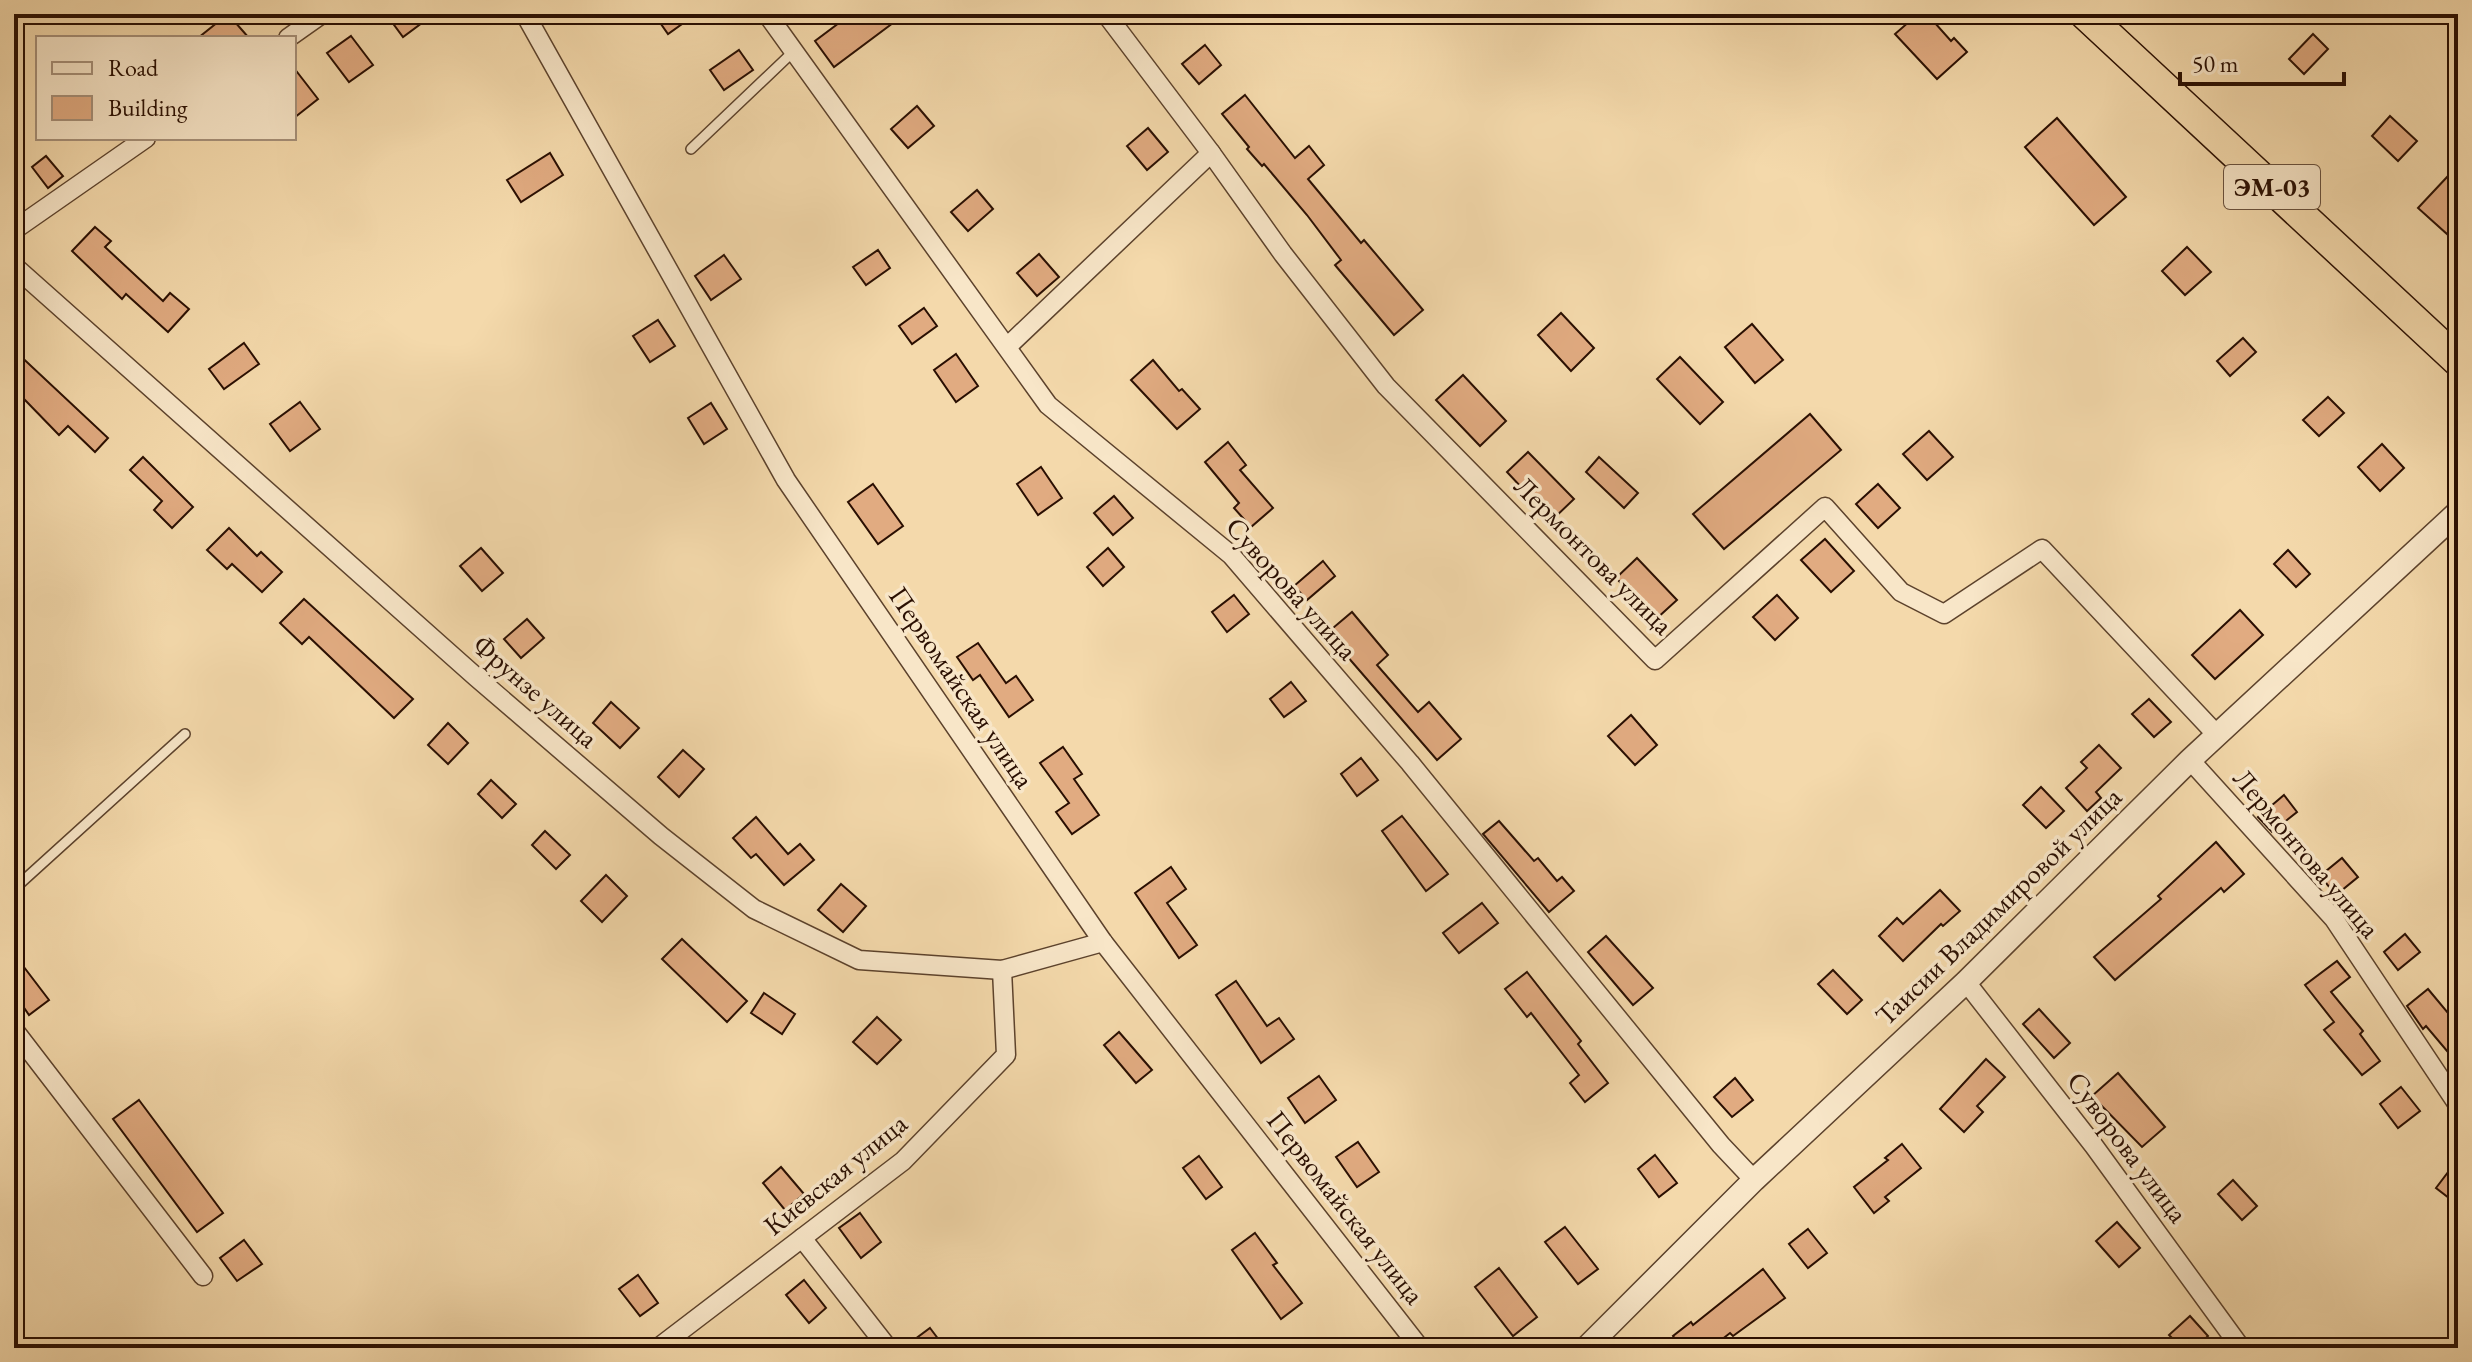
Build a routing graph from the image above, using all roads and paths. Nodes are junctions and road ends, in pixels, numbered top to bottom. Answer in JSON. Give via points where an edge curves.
{"nodes":[{"id":1,"x":322,"y":14,"type":"edge"},
{"id":2,"x":525,"y":14,"type":"edge"},
{"id":3,"x":767,"y":14,"type":"edge"},
{"id":4,"x":1106,"y":14,"type":"edge"},
{"id":5,"x":2085,"y":14,"type":"edge"},
{"id":6,"x":291,"y":36,"type":"edge"},
{"id":7,"x":794,"y":51,"type":"junction"},
{"id":8,"x":143,"y":140,"type":"edge"},
{"id":9,"x":691,"y":149,"type":"dead end"},
{"id":10,"x":1211,"y":153,"type":"junction"},
{"id":11,"x":14,"y":230,"type":"edge"},
{"id":12,"x":14,"y":266,"type":"edge"},
{"id":13,"x":1007,"y":347,"type":"junction"},
{"id":14,"x":2458,"y":361,"type":"edge"},
{"id":15,"x":2458,"y":512,"type":"edge"},
{"id":16,"x":185,"y":734,"type":"dead end"},
{"id":17,"x":2217,"y":735,"type":"junction"},
{"id":18,"x":2190,"y":760,"type":"junction"},
{"id":19,"x":14,"y":889,"type":"edge"},
{"id":20,"x":1103,"y":942,"type":"junction"},
{"id":21,"x":1002,"y":970,"type":"junction"},
{"id":22,"x":1966,"y":982,"type":"junction"},
{"id":23,"x":14,"y":1030,"type":"edge"},
{"id":24,"x":2458,"y":1105,"type":"edge"},
{"id":25,"x":1754,"y":1180,"type":"junction"},
{"id":26,"x":802,"y":1238,"type":"junction"},
{"id":27,"x":203,"y":1276,"type":"dead end"},
{"id":28,"x":658,"y":1348,"type":"edge"},
{"id":29,"x":888,"y":1348,"type":"edge"},
{"id":30,"x":1420,"y":1348,"type":"edge"},
{"id":31,"x":1586,"y":1348,"type":"edge"},
{"id":32,"x":2241,"y":1348,"type":"edge"}],
"edges":[{"from":1,"to":6,"type":"street"},
{"from":2,"to":20,"type":"street","name":"Первомайская улица","via":[[786,480]]},
{"from":3,"to":7,"type":"street","name":"Суворова улица"},
{"from":4,"to":10,"type":"street","name":"Лермонтова улица"},
{"from":5,"to":14,"type":"highway","number":"ЭМ-03"},
{"from":7,"to":9,"type":"lane"},
{"from":7,"to":13,"type":"street","name":"Суворова улица"},
{"from":8,"to":11,"type":"street"},
{"from":10,"to":13,"type":"street"},
{"from":10,"to":17,"type":"street","name":"Лермонтова улица","via":[[1386,386],[1655,660],[1825,507],[1901,592],[1944,614],[2042,549]]},
{"from":12,"to":21,"type":"street","name":"Фрунзе улица","via":[[476,677],[754,909],[859,960]]},
{"from":13,"to":25,"type":"street","name":"Суворова улица","via":[[1048,405],[1231,555]]},
{"from":15,"to":17,"type":"street","name":"Таисии Владимировой улица"},
{"from":16,"to":19,"type":"lane"},
{"from":17,"to":18,"type":"street","name":"Таисии Владимировой улица"},
{"from":18,"to":22,"type":"street","name":"Таисии Владимировой улица"},
{"from":18,"to":24,"type":"street","name":"Лермонтова улица","via":[[2334,919]]},
{"from":20,"to":21,"type":"street","name":"Фрунзе улица"},
{"from":20,"to":30,"type":"street","name":"Первомайская улица"},
{"from":21,"to":26,"type":"street","name":"Киевская улица","via":[[1006,1055],[903,1161]]},
{"from":22,"to":25,"type":"street","name":"Таисии Владимировой улица"},
{"from":22,"to":32,"type":"street","name":"Суворова улица"},
{"from":23,"to":27,"type":"street"},
{"from":25,"to":31,"type":"street","name":"Таисии Владимировой улица"},
{"from":26,"to":28,"type":"street","name":"Киевская улица"},
{"from":26,"to":29,"type":"street"}]}
